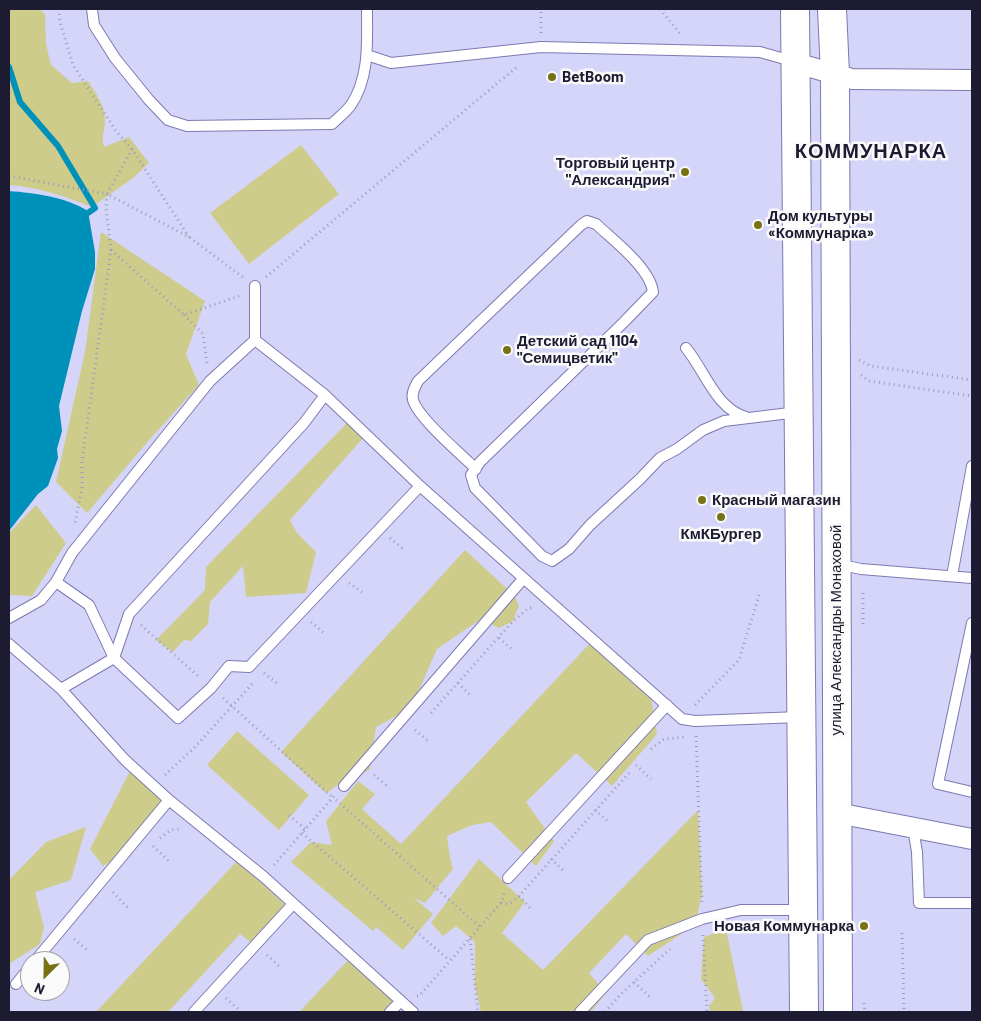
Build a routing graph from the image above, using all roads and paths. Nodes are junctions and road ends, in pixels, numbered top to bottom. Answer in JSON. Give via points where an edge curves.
{"nodes":[{"id":1,"x":59,"y":9,"type":"edge"},
{"id":2,"x":92,"y":9,"type":"edge"},
{"id":3,"x":367,"y":9,"type":"edge"},
{"id":4,"x":542,"y":9,"type":"edge"},
{"id":5,"x":660,"y":9,"type":"edge"},
{"id":6,"x":795,"y":9,"type":"edge"},
{"id":7,"x":832,"y":9,"type":"edge"},
{"id":8,"x":541,"y":46,"type":"junction"},
{"id":9,"x":694,"y":50,"type":"junction"},
{"id":10,"x":367,"y":55,"type":"junction"},
{"id":11,"x":796,"y":62,"type":"junction"},
{"id":12,"x":835,"y":74,"type":"junction"},
{"id":13,"x":972,"y":80,"type":"edge"},
{"id":14,"x":132,"y":149,"type":"junction"},
{"id":15,"x":9,"y":176,"type":"edge"},
{"id":16,"x":107,"y":194,"type":"junction"},
{"id":17,"x":189,"y":237,"type":"junction"},
{"id":18,"x":111,"y":250,"type":"junction"},
{"id":19,"x":254,"y":286,"type":"junction"},
{"id":20,"x":184,"y":315,"type":"junction"},
{"id":21,"x":255,"y":340,"type":"junction"},
{"id":22,"x":686,"y":348,"type":"dead end"},
{"id":23,"x":852,"y":356,"type":"dead end"},
{"id":24,"x":854,"y":371,"type":"dead end"},
{"id":25,"x":972,"y":380,"type":"edge"},
{"id":26,"x":210,"y":381,"type":"junction"},
{"id":27,"x":325,"y":395,"type":"junction"},
{"id":28,"x":972,"y":396,"type":"edge"},
{"id":29,"x":799,"y":412,"type":"junction"},
{"id":30,"x":747,"y":417,"type":"junction"},
{"id":31,"x":972,"y":466,"type":"edge"},
{"id":32,"x":476,"y":469,"type":"junction"},
{"id":33,"x":420,"y":486,"type":"junction"},
{"id":34,"x":393,"y":531,"type":"dead end"},
{"id":35,"x":388,"y":536,"type":"junction"},
{"id":36,"x":382,"y":542,"type":"dead end"},
{"id":37,"x":403,"y":549,"type":"dead end"},
{"id":38,"x":72,"y":553,"type":"junction"},
{"id":39,"x":835,"y":563,"type":"junction"},
{"id":40,"x":952,"y":576,"type":"junction"},
{"id":41,"x":972,"y":578,"type":"edge"},
{"id":42,"x":523,"y":579,"type":"junction"},
{"id":43,"x":347,"y":581,"type":"dead end"},
{"id":44,"x":56,"y":582,"type":"junction"},
{"id":45,"x":760,"y":592,"type":"dead end"},
{"id":46,"x":362,"y":593,"type":"dead end"},
{"id":47,"x":539,"y":606,"type":"dead end"},
{"id":48,"x":129,"y":614,"type":"junction"},
{"id":49,"x":316,"y":614,"type":"dead end"},
{"id":50,"x":9,"y":618,"type":"edge"},
{"id":51,"x":310,"y":621,"type":"junction"},
{"id":52,"x":972,"y":623,"type":"edge"},
{"id":53,"x":304,"y":628,"type":"dead end"},
{"id":54,"x":325,"y":634,"type":"dead end"},
{"id":55,"x":499,"y":638,"type":"junction"},
{"id":56,"x":9,"y":644,"type":"edge"},
{"id":57,"x":514,"y":652,"type":"dead end"},
{"id":58,"x":114,"y":658,"type":"junction"},
{"id":59,"x":458,"y":683,"type":"junction"},
{"id":60,"x":278,"y":684,"type":"dead end"},
{"id":61,"x":211,"y":688,"type":"junction"},
{"id":62,"x":61,"y":689,"type":"junction"},
{"id":63,"x":472,"y":696,"type":"dead end"},
{"id":64,"x":667,"y":705,"type":"junction"},
{"id":65,"x":427,"y":716,"type":"dead end"},
{"id":66,"x":801,"y":717,"type":"junction"},
{"id":67,"x":682,"y":719,"type":"junction"},
{"id":68,"x":695,"y":721,"type":"junction"},
{"id":69,"x":421,"y":723,"type":"dead end"},
{"id":70,"x":415,"y":730,"type":"junction"},
{"id":71,"x":409,"y":736,"type":"dead end"},
{"id":72,"x":696,"y":736,"type":"junction"},
{"id":73,"x":429,"y":742,"type":"dead end"},
{"id":74,"x":647,"y":753,"type":"dead end"},
{"id":75,"x":641,"y":759,"type":"dead end"},
{"id":76,"x":636,"y":765,"type":"junction"},
{"id":77,"x":380,"y":769,"type":"dead end"},
{"id":78,"x":374,"y":775,"type":"junction"},
{"id":79,"x":651,"y":778,"type":"dead end"},
{"id":80,"x":367,"y":779,"type":"dead end"},
{"id":81,"x":155,"y":786,"type":"junction"},
{"id":82,"x":387,"y":786,"type":"dead end"},
{"id":83,"x":342,"y":789,"type":"junction"},
{"id":84,"x":972,"y":792,"type":"edge"},
{"id":85,"x":332,"y":798,"type":"junction"},
{"id":86,"x":169,"y":800,"type":"junction"},
{"id":87,"x":595,"y":810,"type":"junction"},
{"id":88,"x":837,"y":813,"type":"junction"},
{"id":89,"x":290,"y":815,"type":"dead end"},
{"id":90,"x":610,"y":823,"type":"dead end"},
{"id":91,"x":913,"y":828,"type":"junction"},
{"id":92,"x":305,"y":829,"type":"junction"},
{"id":93,"x":187,"y":831,"type":"dead end"},
{"id":94,"x":302,"y":833,"type":"junction"},
{"id":95,"x":972,"y":839,"type":"edge"},
{"id":96,"x":153,"y":846,"type":"junction"},
{"id":97,"x":147,"y":853,"type":"dead end"},
{"id":98,"x":551,"y":859,"type":"junction"},
{"id":99,"x":170,"y":863,"type":"dead end"},
{"id":100,"x":565,"y":872,"type":"dead end"},
{"id":101,"x":264,"y":877,"type":"junction"},
{"id":102,"x":508,"y":878,"type":"joint"},
{"id":103,"x":118,"y":885,"type":"dead end"},
{"id":104,"x":112,"y":892,"type":"junction"},
{"id":105,"x":108,"y":896,"type":"dead end"},
{"id":106,"x":519,"y":896,"type":"junction"},
{"id":107,"x":501,"y":903,"type":"junction"},
{"id":108,"x":972,"y":903,"type":"edge"},
{"id":109,"x":294,"y":904,"type":"junction"},
{"id":110,"x":128,"y":908,"type":"dead end"},
{"id":111,"x":531,"y":908,"type":"dead end"},
{"id":112,"x":803,"y":910,"type":"junction"},
{"id":113,"x":702,"y":919,"type":"junction"},
{"id":114,"x":748,"y":926,"type":"dead end"},
{"id":115,"x":480,"y":927,"type":"junction"},
{"id":116,"x":772,"y":931,"type":"dead end"},
{"id":117,"x":902,"y":933,"type":"dead end"},
{"id":118,"x":72,"y":937,"type":"dead end"},
{"id":119,"x":470,"y":939,"type":"junction"},
{"id":120,"x":678,"y":944,"type":"dead end"},
{"id":121,"x":43,"y":951,"type":"edge"},
{"id":122,"x":88,"y":951,"type":"dead end"},
{"id":123,"x":263,"y":951,"type":"dead end"},
{"id":124,"x":450,"y":960,"type":"junction"},
{"id":125,"x":279,"y":966,"type":"dead end"},
{"id":126,"x":20,"y":979,"type":"edge"},
{"id":127,"x":634,"y":982,"type":"junction"},
{"id":128,"x":16,"y":984,"type":"dead end"},
{"id":129,"x":222,"y":994,"type":"dead end"},
{"id":130,"x":651,"y":998,"type":"dead end"},
{"id":131,"x":400,"y":1002,"type":"junction"},
{"id":132,"x":239,"y":1010,"type":"dead end"},
{"id":133,"x":194,"y":1012,"type":"edge"},
{"id":134,"x":390,"y":1012,"type":"edge"},
{"id":135,"x":413,"y":1012,"type":"edge"},
{"id":136,"x":478,"y":1012,"type":"edge"},
{"id":137,"x":580,"y":1012,"type":"edge"},
{"id":138,"x":605,"y":1012,"type":"edge"},
{"id":139,"x":707,"y":1012,"type":"edge"},
{"id":140,"x":804,"y":1012,"type":"edge"},
{"id":141,"x":838,"y":1012,"type":"edge"},
{"id":142,"x":904,"y":1012,"type":"edge"}],
"edges":[{"from":1,"to":14,"type":"path","via":[[73,65],[116,131]]},
{"from":2,"to":10,"type":"lane","via":[[94,25],[143,93],[168,120],[187,126],[332,124],[351,105],[362,82]]},
{"from":3,"to":10,"type":"lane"},
{"from":4,"to":8,"type":"path"},
{"from":5,"to":9,"type":"path"},
{"from":6,"to":11,"type":"main road"},
{"from":7,"to":12,"type":"main road","name":"улица Александры Монаховой"},
{"from":8,"to":9,"type":"lane"},
{"from":8,"to":10,"type":"lane","via":[[391,63]]},
{"from":8,"to":19,"type":"path"},
{"from":9,"to":11,"type":"lane","via":[[760,52]]},
{"from":11,"to":12,"type":"street"},
{"from":11,"to":29,"type":"main road"},
{"from":12,"to":13,"type":"street","via":[[852,78]]},
{"from":12,"to":39,"type":"main road","name":"улица Александры Монаховой"},
{"from":14,"to":16,"type":"path"},
{"from":14,"to":17,"type":"path"},
{"from":15,"to":16,"type":"path"},
{"from":16,"to":17,"type":"path"},
{"from":16,"to":18,"type":"path"},
{"from":17,"to":19,"type":"path"},
{"from":18,"to":20,"type":"path"},
{"from":18,"to":38,"type":"path"},
{"from":19,"to":20,"type":"path","via":[[250,293]]},
{"from":19,"to":21,"type":"lane"},
{"from":20,"to":26,"type":"path","via":[[203,334]]},
{"from":21,"to":26,"type":"lane"},
{"from":21,"to":27,"type":"lane"},
{"from":22,"to":30,"type":"lane","via":[[726,405]]},
{"from":23,"to":25,"type":"path","via":[[871,366]]},
{"from":24,"to":28,"type":"path","via":[[869,381]]},
{"from":26,"to":38,"type":"lane"},
{"from":27,"to":33,"type":"lane"},
{"from":27,"to":48,"type":"lane","via":[[304,423]]},
{"from":29,"to":30,"type":"lane"},
{"from":29,"to":66,"type":"main road"},
{"from":30,"to":32,"type":"lane","via":[[724,421],[703,430],[660,458],[552,561],[542,556],[475,488],[472,474]]},
{"from":31,"to":40,"type":"lane"},
{"from":32,"to":32,"type":"lane","via":[[653,292],[645,271],[596,224],[587,222],[581,225],[418,382],[412,393],[423,416]]},
{"from":33,"to":42,"type":"lane"},
{"from":33,"to":61,"type":"lane","via":[[250,667],[229,666]]},
{"from":34,"to":35,"type":"path"},
{"from":35,"to":36,"type":"path"},
{"from":35,"to":37,"type":"path"},
{"from":38,"to":44,"type":"lane"},
{"from":39,"to":40,"type":"lane","via":[[861,569]]},
{"from":39,"to":88,"type":"main road","name":"улица Александры Монаховой"},
{"from":40,"to":41,"type":"lane"},
{"from":42,"to":64,"type":"lane"},
{"from":42,"to":83,"type":"lane"},
{"from":43,"to":46,"type":"path"},
{"from":44,"to":50,"type":"lane","via":[[41,600]]},
{"from":44,"to":58,"type":"lane","via":[[89,605]]},
{"from":45,"to":67,"type":"path","via":[[739,660]]},
{"from":47,"to":55,"type":"path","via":[[529,608]]},
{"from":48,"to":58,"type":"lane"},
{"from":48,"to":61,"type":"path"},
{"from":49,"to":51,"type":"path"},
{"from":51,"to":53,"type":"path"},
{"from":51,"to":54,"type":"path"},
{"from":52,"to":84,"type":"lane","via":[[938,784]]},
{"from":55,"to":57,"type":"path"},
{"from":55,"to":59,"type":"path"},
{"from":56,"to":62,"type":"lane"},
{"from":58,"to":61,"type":"lane","via":[[178,718]]},
{"from":58,"to":62,"type":"lane"},
{"from":59,"to":63,"type":"path"},
{"from":59,"to":65,"type":"path"},
{"from":60,"to":81,"type":"path","via":[[264,672]]},
{"from":61,"to":85,"type":"path"},
{"from":62,"to":81,"type":"lane","via":[[126,760]]},
{"from":64,"to":67,"type":"lane"},
{"from":64,"to":102,"type":"lane"},
{"from":66,"to":68,"type":"lane"},
{"from":66,"to":112,"type":"main road"},
{"from":67,"to":68,"type":"lane"},
{"from":68,"to":72,"type":"path"},
{"from":69,"to":70,"type":"path"},
{"from":70,"to":71,"type":"path"},
{"from":70,"to":73,"type":"path"},
{"from":72,"to":74,"type":"path","via":[[664,739]]},
{"from":72,"to":113,"type":"path"},
{"from":75,"to":76,"type":"path"},
{"from":76,"to":79,"type":"path"},
{"from":76,"to":87,"type":"path"},
{"from":77,"to":78,"type":"path"},
{"from":78,"to":80,"type":"path"},
{"from":78,"to":82,"type":"path"},
{"from":81,"to":86,"type":"lane"},
{"from":83,"to":85,"type":"path"},
{"from":83,"to":85,"type":"path"},
{"from":85,"to":92,"type":"path"},
{"from":85,"to":115,"type":"path"},
{"from":86,"to":101,"type":"lane"},
{"from":86,"to":121,"type":"lane"},
{"from":87,"to":90,"type":"path"},
{"from":87,"to":98,"type":"path"},
{"from":88,"to":91,"type":"street"},
{"from":88,"to":141,"type":"main road","name":"улица Александры Монаховой"},
{"from":89,"to":92,"type":"path"},
{"from":91,"to":95,"type":"street"},
{"from":91,"to":108,"type":"lane","via":[[919,903]]},
{"from":92,"to":94,"type":"path"},
{"from":93,"to":96,"type":"path","via":[[171,830]]},
{"from":94,"to":101,"type":"path"},
{"from":94,"to":124,"type":"path"},
{"from":96,"to":97,"type":"path"},
{"from":96,"to":99,"type":"path"},
{"from":98,"to":100,"type":"path"},
{"from":98,"to":106,"type":"path"},
{"from":101,"to":109,"type":"lane"},
{"from":102,"to":107,"type":"path"},
{"from":103,"to":104,"type":"path"},
{"from":104,"to":105,"type":"path"},
{"from":104,"to":110,"type":"path"},
{"from":106,"to":107,"type":"path","via":[[509,904]]},
{"from":106,"to":111,"type":"path"},
{"from":107,"to":115,"type":"path"},
{"from":109,"to":131,"type":"lane"},
{"from":109,"to":133,"type":"lane"},
{"from":112,"to":113,"type":"lane","via":[[741,910]]},
{"from":112,"to":140,"type":"main road"},
{"from":113,"to":137,"type":"lane","via":[[648,940]]},
{"from":113,"to":139,"type":"path"},
{"from":114,"to":116,"type":"path"},
{"from":115,"to":119,"type":"path"},
{"from":117,"to":142,"type":"path"},
{"from":118,"to":122,"type":"path"},
{"from":119,"to":124,"type":"path"},
{"from":119,"to":136,"type":"path"},
{"from":120,"to":127,"type":"path"},
{"from":123,"to":125,"type":"path"},
{"from":124,"to":131,"type":"path","via":[[420,996]]},
{"from":126,"to":128,"type":"lane"},
{"from":127,"to":130,"type":"path"},
{"from":127,"to":138,"type":"path"},
{"from":129,"to":132,"type":"path"},
{"from":131,"to":134,"type":"lane"},
{"from":131,"to":135,"type":"lane"}]}
